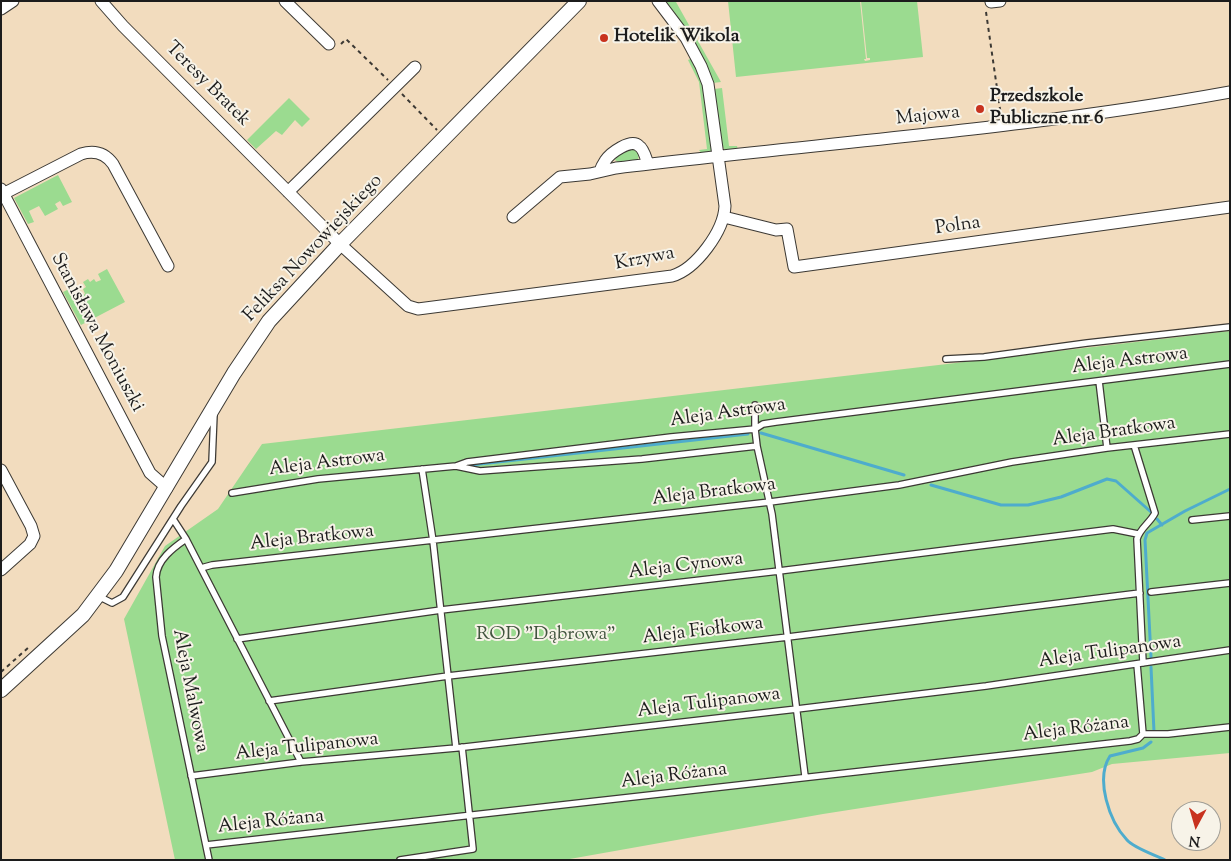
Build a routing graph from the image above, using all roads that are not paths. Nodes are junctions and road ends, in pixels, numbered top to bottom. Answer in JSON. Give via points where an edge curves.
{"nodes":[{"id":1,"x":13,"y":1,"type":"edge"},
{"id":2,"x":101,"y":1,"type":"edge"},
{"id":3,"x":579,"y":1,"type":"edge"},
{"id":4,"x":658,"y":1,"type":"edge"},
{"id":5,"x":294,"y":4,"type":"edge"},
{"id":6,"x":1,"y":8,"type":"edge"},
{"id":7,"x":329,"y":44,"type":"dead end"},
{"id":8,"x":415,"y":67,"type":"dead end"},
{"id":9,"x":1230,"y":92,"type":"edge"},
{"id":10,"x":718,"y":156,"type":"junction"},
{"id":11,"x":648,"y":164,"type":"junction"},
{"id":12,"x":600,"y":172,"type":"junction"},
{"id":13,"x":2,"y":192,"type":"edge"},
{"id":14,"x":288,"y":192,"type":"junction"},
{"id":15,"x":1230,"y":207,"type":"edge"},
{"id":16,"x":513,"y":217,"type":"dead end"},
{"id":17,"x":724,"y":217,"type":"junction"},
{"id":18,"x":340,"y":244,"type":"junction"},
{"id":19,"x":168,"y":266,"type":"dead end"},
{"id":20,"x":1230,"y":327,"type":"edge"},
{"id":21,"x":946,"y":359,"type":"dead end"},
{"id":22,"x":1230,"y":364,"type":"edge"},
{"id":23,"x":1099,"y":381,"type":"junction"},
{"id":24,"x":755,"y":405,"type":"dead end"},
{"id":25,"x":214,"y":408,"type":"junction"},
{"id":26,"x":755,"y":429,"type":"junction"},
{"id":27,"x":1230,"y":434,"type":"edge"},
{"id":28,"x":1134,"y":445,"type":"junction"},
{"id":29,"x":757,"y":446,"type":"junction"},
{"id":30,"x":1107,"y":448,"type":"junction"},
{"id":31,"x":456,"y":466,"type":"junction"},
{"id":32,"x":422,"y":468,"type":"junction"},
{"id":33,"x":1,"y":470,"type":"edge"},
{"id":34,"x":167,"y":488,"type":"junction"},
{"id":35,"x":232,"y":493,"type":"dead end"},
{"id":36,"x":770,"y":502,"type":"junction"},
{"id":37,"x":1230,"y":516,"type":"edge"},
{"id":38,"x":173,"y":519,"type":"junction"},
{"id":39,"x":1192,"y":520,"type":"dead end"},
{"id":40,"x":1138,"y":534,"type":"junction"},
{"id":41,"x":184,"y":537,"type":"junction"},
{"id":42,"x":433,"y":541,"type":"junction"},
{"id":43,"x":200,"y":568,"type":"junction"},
{"id":44,"x":1,"y":570,"type":"edge"},
{"id":45,"x":779,"y":572,"type":"junction"},
{"id":46,"x":1230,"y":583,"type":"edge"},
{"id":47,"x":1151,"y":592,"type":"dead end"},
{"id":48,"x":1140,"y":593,"type":"junction"},
{"id":49,"x":98,"y":596,"type":"junction"},
{"id":50,"x":441,"y":610,"type":"junction"},
{"id":51,"x":788,"y":637,"type":"junction"},
{"id":52,"x":237,"y":639,"type":"junction"},
{"id":53,"x":1230,"y":650,"type":"edge"},
{"id":54,"x":1143,"y":663,"type":"junction"},
{"id":55,"x":1136,"y":664,"type":"junction"},
{"id":56,"x":448,"y":676,"type":"junction"},
{"id":57,"x":1,"y":690,"type":"edge"},
{"id":58,"x":269,"y":701,"type":"junction"},
{"id":59,"x":797,"y":709,"type":"junction"},
{"id":60,"x":1230,"y":727,"type":"edge"},
{"id":61,"x":1143,"y":734,"type":"junction"},
{"id":62,"x":459,"y":748,"type":"junction"},
{"id":63,"x":301,"y":762,"type":"junction"},
{"id":64,"x":191,"y":776,"type":"junction"},
{"id":65,"x":805,"y":776,"type":"junction"},
{"id":66,"x":470,"y":816,"type":"junction"},
{"id":67,"x":206,"y":845,"type":"junction"},
{"id":68,"x":209,"y":860,"type":"edge"},
{"id":69,"x":400,"y":860,"type":"edge"}],
"edges":[{"from":1,"to":6,"type":"street"},
{"from":2,"to":14,"type":"street","name":"Teresy Bratek"},
{"from":3,"to":18,"type":"street","name":"Feliksa Nowowiejskiego"},
{"from":4,"to":10,"type":"street","via":[[686,38],[706,76]]},
{"from":5,"to":7,"type":"street"},
{"from":8,"to":14,"type":"street"},
{"from":9,"to":10,"type":"street","name":"Majowa","via":[[1149,107],[1009,126]]},
{"from":10,"to":11,"type":"street","name":"Majowa"},
{"from":10,"to":17,"type":"street"},
{"from":11,"to":12,"type":"street","name":"Majowa"},
{"from":11,"to":12,"type":"street","via":[[642,148],[634,143],[610,156]]},
{"from":12,"to":16,"type":"street","name":"Majowa","via":[[560,178]]},
{"from":13,"to":19,"type":"street","via":[[80,154],[99,153],[113,164]]},
{"from":13,"to":34,"type":"street","name":"Stanisława Moniuszki","via":[[150,473]]},
{"from":14,"to":18,"type":"street","name":"Teresy Bratek"},
{"from":15,"to":17,"type":"street","name":"Polna","via":[[794,267],[788,229],[776,230]]},
{"from":17,"to":18,"type":"street","name":"Krzywa","via":[[710,242],[689,268],[672,276],[418,309],[408,306]]},
{"from":18,"to":25,"type":"street","name":"Feliksa Nowowiejskiego","via":[[269,321]]},
{"from":20,"to":21,"type":"lane"},
{"from":22,"to":23,"type":"lane","name":"Aleja Astrowa"},
{"from":23,"to":26,"type":"lane","name":"Aleja Astrowa","via":[[776,422]]},
{"from":23,"to":30,"type":"lane"},
{"from":24,"to":26,"type":"lane"},
{"from":25,"to":34,"type":"street","name":"Feliksa Nowowiejskiego"},
{"from":25,"to":38,"type":"lane","via":[[212,462]]},
{"from":26,"to":29,"type":"lane"},
{"from":26,"to":31,"type":"lane","name":"Aleja Astrowa","via":[[476,461]]},
{"from":27,"to":28,"type":"lane","name":"Aleja Bratkowa"},
{"from":28,"to":30,"type":"lane","name":"Aleja Bratkowa"},
{"from":28,"to":40,"type":"lane","via":[[1155,513]]},
{"from":29,"to":31,"type":"lane","via":[[642,459],[480,471]]},
{"from":29,"to":36,"type":"lane"},
{"from":30,"to":36,"type":"lane","name":"Aleja Bratkowa","via":[[1012,462],[899,485]]},
{"from":31,"to":32,"type":"lane","name":"Aleja Astrowa"},
{"from":32,"to":35,"type":"lane","name":"Aleja Astrowa","via":[[318,479]]},
{"from":32,"to":42,"type":"lane"},
{"from":33,"to":44,"type":"street","via":[[34,536],[30,544]]},
{"from":34,"to":49,"type":"street","name":"Feliksa Nowowiejskiego"},
{"from":36,"to":42,"type":"lane","name":"Aleja Bratkowa"},
{"from":36,"to":45,"type":"lane"},
{"from":37,"to":39,"type":"lane"},
{"from":38,"to":41,"type":"lane"},
{"from":38,"to":49,"type":"lane","via":[[123,597],[112,603]]},
{"from":40,"to":45,"type":"lane","name":"Aleja Cynowa","via":[[1113,529]]},
{"from":40,"to":48,"type":"lane"},
{"from":41,"to":43,"type":"lane"},
{"from":41,"to":64,"type":"lane","name":"Aleja Malwowa","via":[[156,570],[156,577],[162,636]]},
{"from":42,"to":43,"type":"lane","name":"Aleja Bratkowa"},
{"from":42,"to":50,"type":"lane"},
{"from":43,"to":52,"type":"lane"},
{"from":45,"to":50,"type":"lane","name":"Aleja Cynowa"},
{"from":45,"to":51,"type":"lane"},
{"from":46,"to":47,"type":"lane"},
{"from":48,"to":51,"type":"lane","name":"Aleja Fiołkowa"},
{"from":48,"to":54,"type":"lane"},
{"from":49,"to":57,"type":"street","name":"Feliksa Nowowiejskiego","via":[[82,615]]},
{"from":50,"to":52,"type":"lane","name":"Aleja Cynowa"},
{"from":50,"to":56,"type":"lane"},
{"from":51,"to":56,"type":"lane","name":"Aleja Fiołkowa"},
{"from":51,"to":59,"type":"lane"},
{"from":52,"to":58,"type":"lane"},
{"from":53,"to":54,"type":"lane","name":"Aleja Tulipanowa"},
{"from":54,"to":55,"type":"lane","name":"Aleja Tulipanowa"},
{"from":55,"to":59,"type":"lane","name":"Aleja Tulipanowa"},
{"from":55,"to":61,"type":"lane","name":"Aleja Różana"},
{"from":56,"to":58,"type":"lane","name":"Aleja Fiołkowa"},
{"from":56,"to":62,"type":"lane"},
{"from":58,"to":63,"type":"lane"},
{"from":59,"to":62,"type":"lane","name":"Aleja Tulipanowa"},
{"from":59,"to":65,"type":"lane"},
{"from":60,"to":61,"type":"lane","name":"Aleja Różana"},
{"from":61,"to":65,"type":"lane","name":"Aleja Różana","via":[[1130,740]]},
{"from":62,"to":63,"type":"lane","name":"Aleja Tulipanowa"},
{"from":62,"to":66,"type":"lane"},
{"from":63,"to":64,"type":"lane","name":"Aleja Tulipanowa"},
{"from":64,"to":67,"type":"lane","name":"Aleja Malwowa"},
{"from":65,"to":66,"type":"lane","name":"Aleja Różana"},
{"from":66,"to":67,"type":"lane","name":"Aleja Różana"},
{"from":66,"to":69,"type":"lane","via":[[473,849]]},
{"from":67,"to":68,"type":"lane","name":"Aleja Malwowa"}]}
